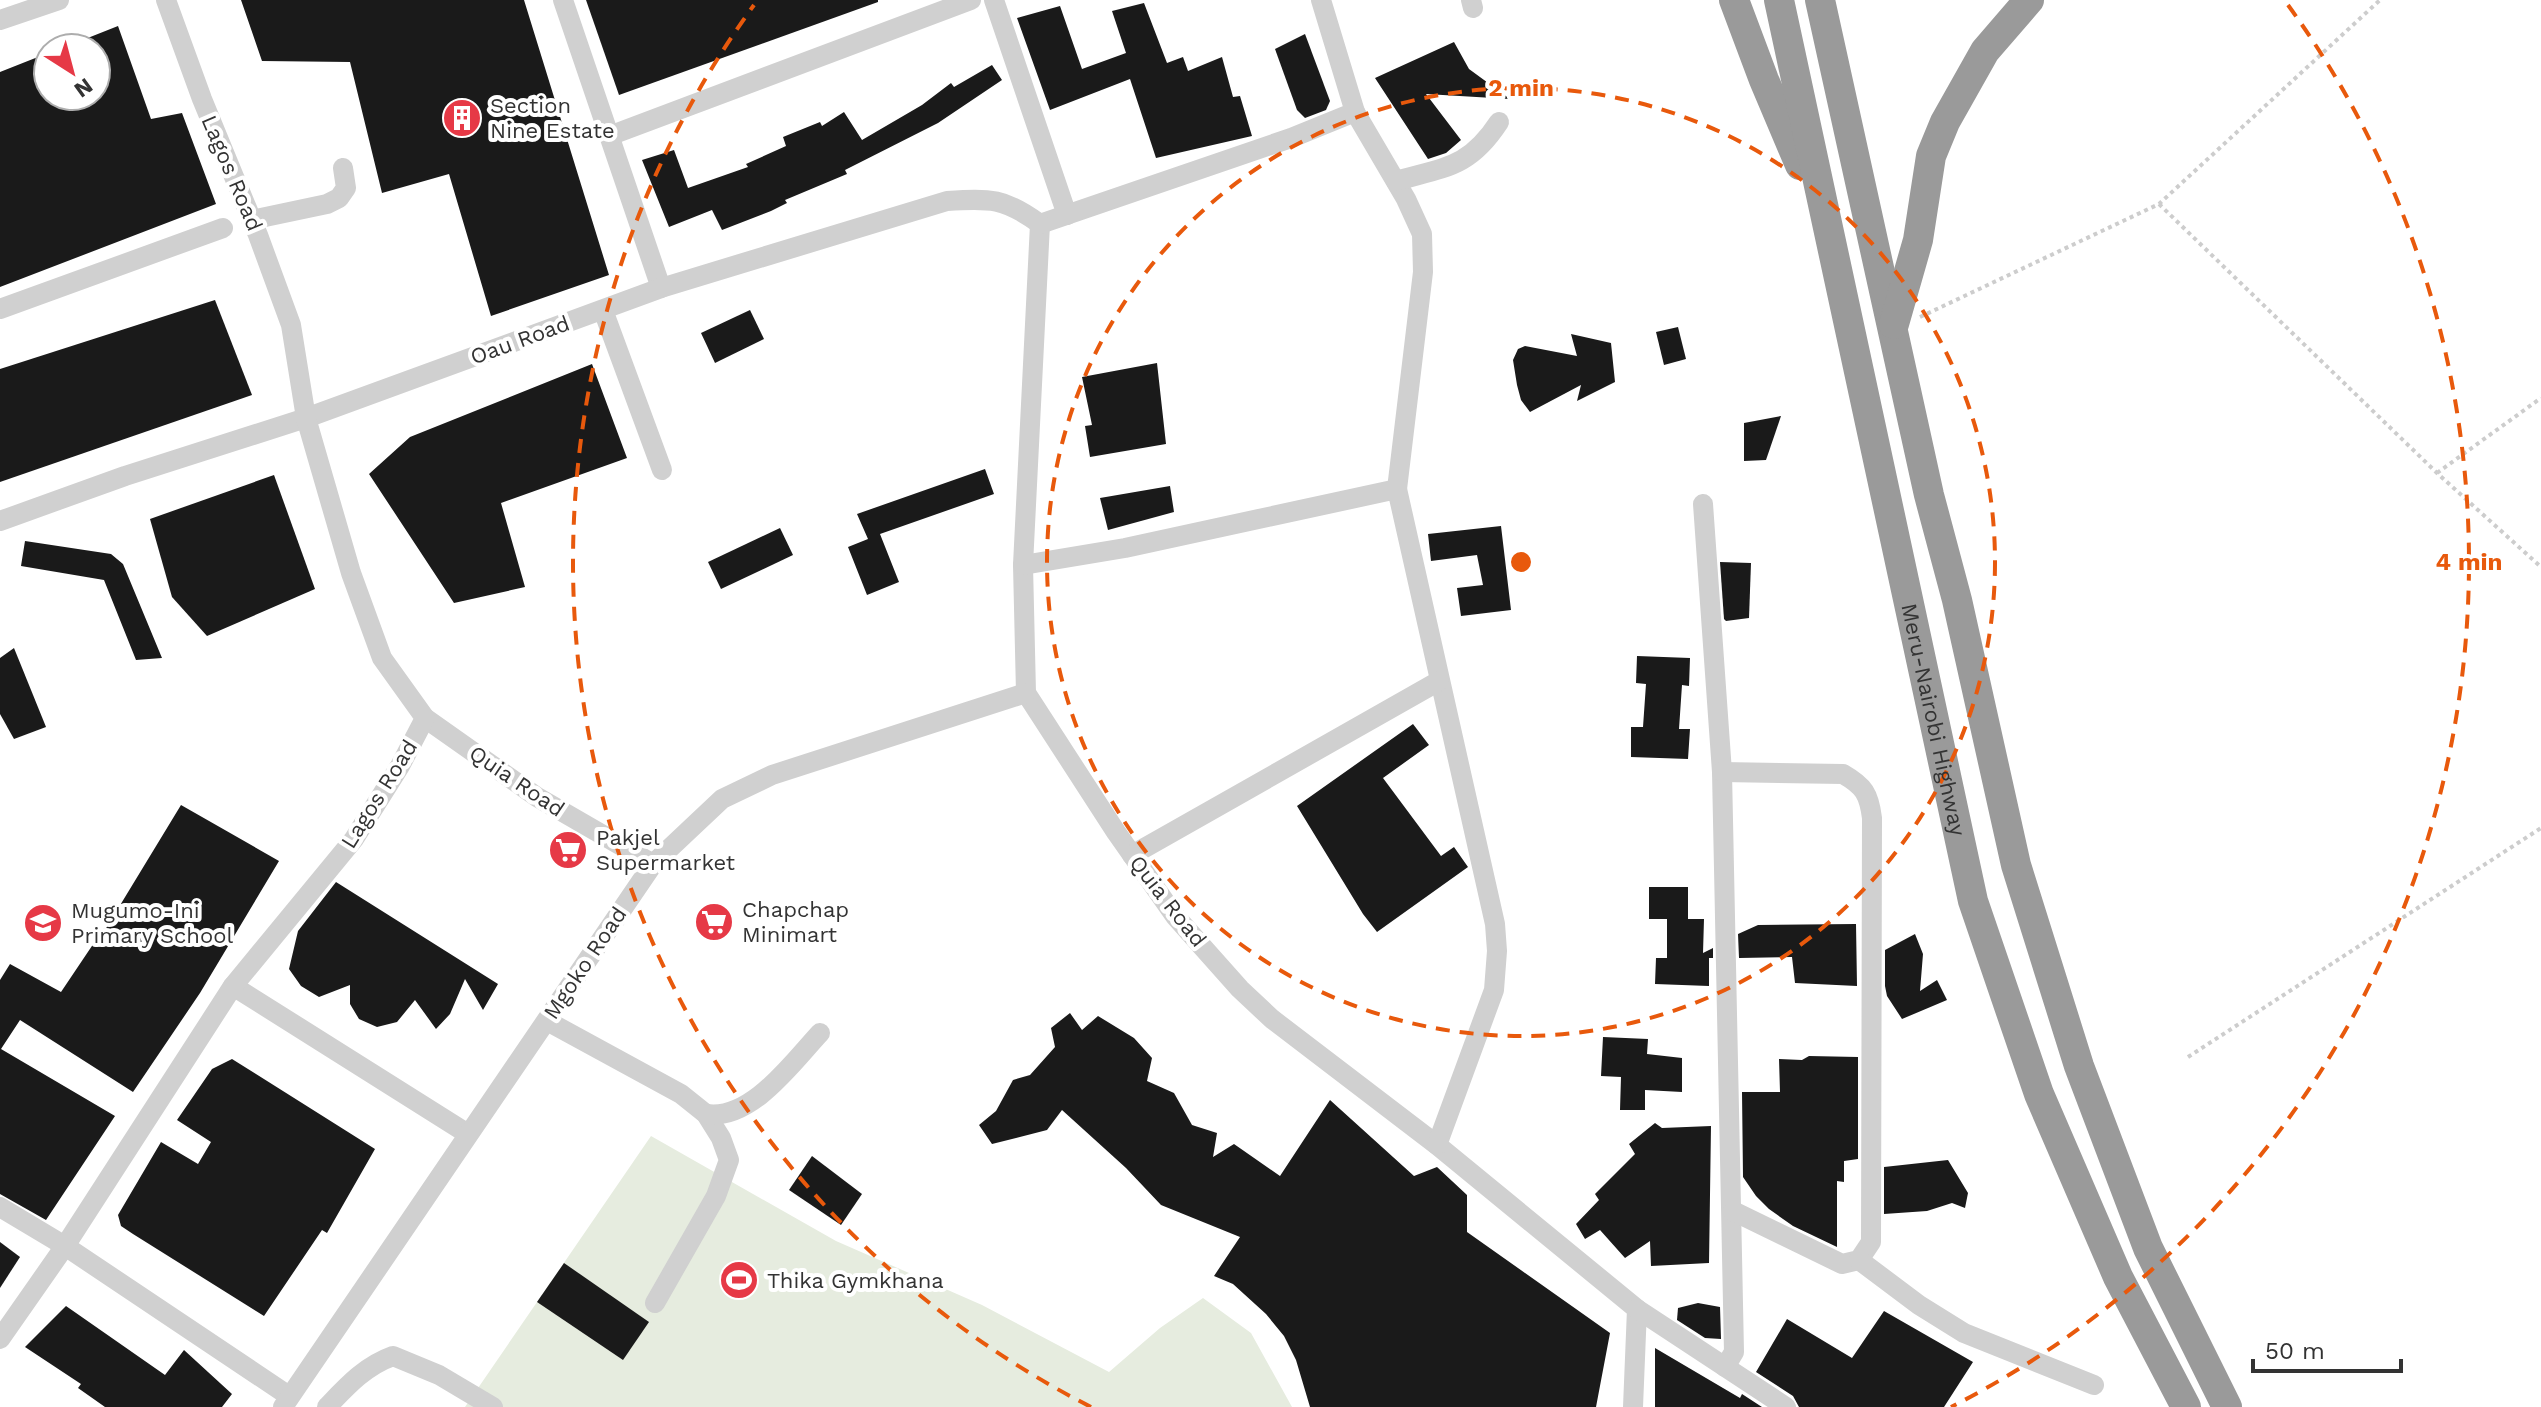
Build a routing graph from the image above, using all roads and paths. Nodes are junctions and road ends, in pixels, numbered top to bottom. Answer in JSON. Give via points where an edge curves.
{"nodes":[{"id":1,"x":59,"y":0,"type":"edge"},
{"id":2,"x":166,"y":0,"type":"edge"},
{"id":3,"x":563,"y":0,"type":"edge"},
{"id":4,"x":971,"y":0,"type":"edge"},
{"id":5,"x":994,"y":0,"type":"edge"},
{"id":6,"x":1321,"y":0,"type":"edge"},
{"id":7,"x":1734,"y":0,"type":"edge"},
{"id":8,"x":1779,"y":0,"type":"edge"},
{"id":9,"x":1820,"y":0,"type":"edge"},
{"id":10,"x":2029,"y":0,"type":"edge"},
{"id":11,"x":2380,"y":0,"type":"edge"},
{"id":12,"x":0,"y":20,"type":"edge"},
{"id":13,"x":1355,"y":112,"type":"junction"},
{"id":14,"x":1499,"y":122,"type":"dead end"},
{"id":15,"x":609,"y":136,"type":"junction"},
{"id":16,"x":343,"y":168,"type":"dead end"},
{"id":17,"x":1396,"y":181,"type":"junction"},
{"id":18,"x":2159,"y":204,"type":"junction"},
{"id":19,"x":1067,"y":215,"type":"junction"},
{"id":20,"x":251,"y":220,"type":"junction"},
{"id":21,"x":1040,"y":224,"type":"junction"},
{"id":22,"x":223,"y":228,"type":"dead end"},
{"id":23,"x":1827,"y":229,"type":"junction"},
{"id":24,"x":661,"y":288,"type":"junction"},
{"id":25,"x":0,"y":309,"type":"edge"},
{"id":26,"x":603,"y":310,"type":"junction"},
{"id":27,"x":1893,"y":330,"type":"junction"},
{"id":28,"x":2541,"y":398,"type":"edge"},
{"id":29,"x":306,"y":418,"type":"junction"},
{"id":30,"x":662,"y":470,"type":"dead end"},
{"id":31,"x":2437,"y":473,"type":"junction"},
{"id":32,"x":1397,"y":489,"type":"junction"},
{"id":33,"x":1703,"y":504,"type":"dead end"},
{"id":34,"x":0,"y":521,"type":"edge"},
{"id":35,"x":1023,"y":565,"type":"junction"},
{"id":36,"x":2541,"y":567,"type":"edge"},
{"id":37,"x":1439,"y":681,"type":"junction"},
{"id":38,"x":1026,"y":693,"type":"junction"},
{"id":39,"x":425,"y":718,"type":"junction"},
{"id":40,"x":1722,"y":772,"type":"junction"},
{"id":41,"x":2541,"y":828,"type":"edge"},
{"id":42,"x":1132,"y":855,"type":"junction"},
{"id":43,"x":653,"y":864,"type":"junction"},
{"id":44,"x":233,"y":986,"type":"junction"},
{"id":45,"x":547,"y":1021,"type":"junction"},
{"id":46,"x":820,"y":1033,"type":"dead end"},
{"id":47,"x":2188,"y":1057,"type":"dead end"},
{"id":48,"x":706,"y":1114,"type":"junction"},
{"id":49,"x":468,"y":1134,"type":"junction"},
{"id":50,"x":1437,"y":1145,"type":"junction"},
{"id":51,"x":0,"y":1207,"type":"edge"},
{"id":52,"x":1733,"y":1211,"type":"junction"},
{"id":53,"x":65,"y":1246,"type":"junction"},
{"id":54,"x":1859,"y":1260,"type":"junction"},
{"id":55,"x":655,"y":1303,"type":"dead end"},
{"id":56,"x":1637,"y":1309,"type":"junction"},
{"id":57,"x":0,"y":1339,"type":"edge"},
{"id":58,"x":1725,"y":1367,"type":"junction"},
{"id":59,"x":2094,"y":1385,"type":"dead end"},
{"id":60,"x":286,"y":1402,"type":"edge"},
{"id":61,"x":327,"y":1407,"type":"edge"},
{"id":62,"x":493,"y":1407,"type":"edge"},
{"id":63,"x":1633,"y":1407,"type":"edge"},
{"id":64,"x":1786,"y":1407,"type":"edge"},
{"id":65,"x":2186,"y":1407,"type":"edge"},
{"id":66,"x":2227,"y":1407,"type":"edge"}],
"edges":[{"from":1,"to":12,"type":"street"},
{"from":2,"to":20,"type":"street","name":"Lagos Road"},
{"from":3,"to":15,"type":"street"},
{"from":4,"to":15,"type":"street"},
{"from":5,"to":19,"type":"street"},
{"from":6,"to":13,"type":"street"},
{"from":7,"to":23,"type":"highway"},
{"from":8,"to":23,"type":"highway","name":"Meru-Nairobi Highway"},
{"from":9,"to":27,"type":"highway"},
{"from":10,"to":27,"type":"highway","via":[[1985,51],[1945,122],[1931,156],[1918,240]]},
{"from":11,"to":18,"type":"path"},
{"from":13,"to":17,"type":"street"},
{"from":13,"to":19,"type":"street"},
{"from":14,"to":17,"type":"street","via":[[1465,160]]},
{"from":15,"to":24,"type":"street"},
{"from":16,"to":20,"type":"street","via":[[346,188],[339,198]]},
{"from":17,"to":32,"type":"street","via":[[1422,234],[1423,272]]},
{"from":18,"to":27,"type":"path"},
{"from":18,"to":31,"type":"path"},
{"from":19,"to":21,"type":"street"},
{"from":20,"to":29,"type":"street","name":"Lagos Road","via":[[291,325]]},
{"from":21,"to":24,"type":"street","name":"Oau Road","via":[[1016,206],[983,199],[947,201]]},
{"from":21,"to":35,"type":"street"},
{"from":22,"to":25,"type":"street"},
{"from":23,"to":65,"type":"highway","name":"Meru-Nairobi Highway","via":[[1973,901],[2039,1094],[2118,1277]]},
{"from":24,"to":26,"type":"street","name":"Oau Road"},
{"from":26,"to":29,"type":"street","name":"Oau Road"},
{"from":26,"to":30,"type":"street"},
{"from":27,"to":66,"type":"highway","via":[[2021,879],[2079,1066],[2148,1248]]},
{"from":28,"to":31,"type":"path"},
{"from":29,"to":34,"type":"street","name":"Oau Road"},
{"from":29,"to":39,"type":"street","name":"Lagos Road","via":[[382,658]]},
{"from":31,"to":36,"type":"path"},
{"from":32,"to":35,"type":"street"},
{"from":32,"to":37,"type":"street"},
{"from":33,"to":40,"type":"street"},
{"from":35,"to":38,"type":"street"},
{"from":37,"to":42,"type":"street"},
{"from":37,"to":50,"type":"street","via":[[1497,951],[1494,990]]},
{"from":38,"to":42,"type":"street","name":"Quia Road"},
{"from":38,"to":43,"type":"street","name":"Mgoko Road","via":[[772,775],[722,799]]},
{"from":39,"to":43,"type":"street","name":"Quia Road","via":[[537,797]]},
{"from":39,"to":44,"type":"street","name":"Lagos Road","via":[[354,839]]},
{"from":40,"to":52,"type":"street"},
{"from":40,"to":54,"type":"street","via":[[1843,774],[1860,784],[1870,801],[1871,1242]]},
{"from":41,"to":47,"type":"path"},
{"from":42,"to":50,"type":"street","name":"Quia Road","via":[[1175,916],[1240,989]]},
{"from":43,"to":45,"type":"street","name":"Mgoko Road"},
{"from":44,"to":49,"type":"street"},
{"from":44,"to":53,"type":"street","name":"Lagos Road"},
{"from":45,"to":48,"type":"street","via":[[681,1094]]},
{"from":45,"to":49,"type":"street","name":"Mgoko Road"},
{"from":46,"to":48,"type":"street","via":[[763,1094],[717,1116]]},
{"from":48,"to":55,"type":"street","via":[[729,1160],[716,1196]]},
{"from":49,"to":60,"type":"street","name":"Mgoko Road"},
{"from":50,"to":56,"type":"street","name":"Quia Road"},
{"from":51,"to":53,"type":"street"},
{"from":52,"to":54,"type":"street","via":[[1842,1264]]},
{"from":52,"to":58,"type":"street","via":[[1734,1352]]},
{"from":53,"to":57,"type":"street","name":"Lagos Road"},
{"from":53,"to":60,"type":"street"},
{"from":54,"to":59,"type":"street","via":[[1964,1333]]},
{"from":56,"to":58,"type":"street","name":"Quia Road"},
{"from":56,"to":63,"type":"street"},
{"from":58,"to":64,"type":"street","name":"Quia Road"},
{"from":61,"to":62,"type":"street","via":[[375,1362],[393,1356]]}]}
